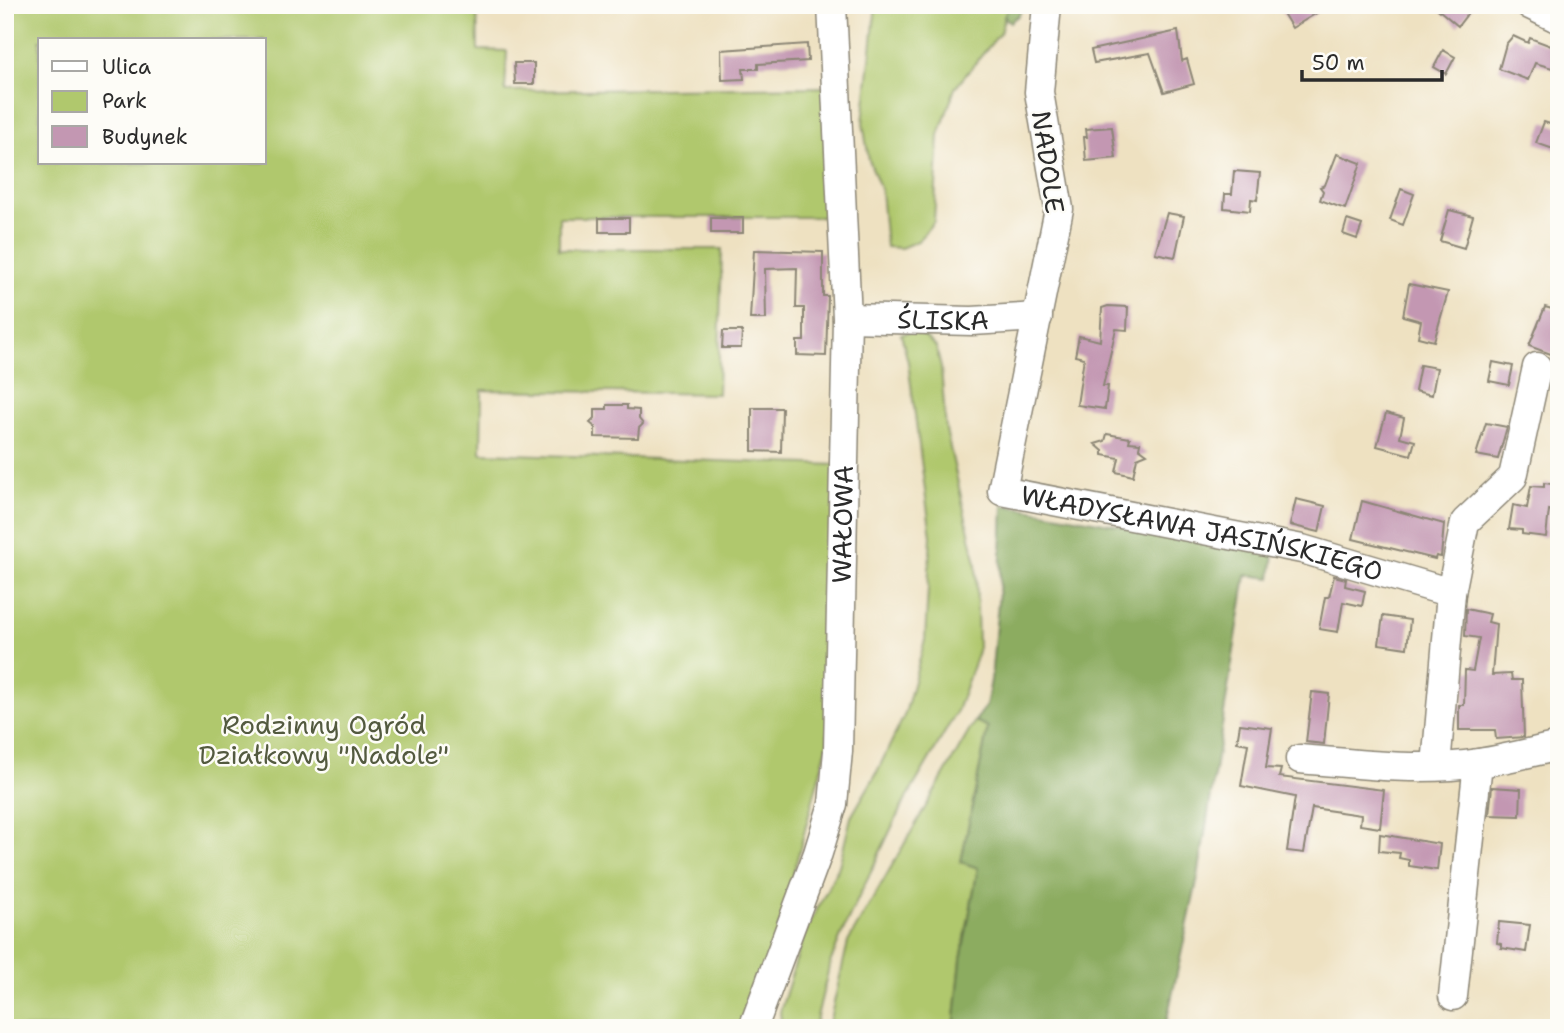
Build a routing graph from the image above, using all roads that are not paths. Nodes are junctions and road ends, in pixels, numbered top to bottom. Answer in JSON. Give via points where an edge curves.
{"nodes":[{"id":1,"x":832,"y":5,"type":"edge"},
{"id":2,"x":1047,"y":5,"type":"edge"},
{"id":3,"x":1530,"y":5,"type":"edge"},
{"id":4,"x":1559,"y":19,"type":"edge"},
{"id":5,"x":1038,"y":317,"type":"junction"},
{"id":6,"x":847,"y":318,"type":"junction"},
{"id":7,"x":1537,"y":367,"type":"dead end"},
{"id":8,"x":1451,"y":593,"type":"junction"},
{"id":9,"x":1559,"y":746,"type":"edge"},
{"id":10,"x":1300,"y":759,"type":"dead end"},
{"id":11,"x":1478,"y":763,"type":"junction"},
{"id":12,"x":1436,"y":766,"type":"junction"},
{"id":13,"x":1453,"y":996,"type":"dead end"},
{"id":14,"x":753,"y":1028,"type":"edge"}],
"edges":[{"from":1,"to":6,"type":"street","name":"WAŁOWA"},
{"from":2,"to":5,"type":"street","name":"NADOLE","via":[[1039,92],[1059,209]]},
{"from":3,"to":4,"type":"street"},
{"from":5,"to":6,"type":"street","name":"ŚLISKA","via":[[972,321]]},
{"from":5,"to":8,"type":"street","name":"WŁADYSŁAWA JASIŃSKIEGO","via":[[1002,491],[1302,549]]},
{"from":6,"to":14,"type":"street","name":"WAŁOWA","via":[[833,804]]},
{"from":7,"to":8,"type":"street","via":[[1513,477],[1465,523]]},
{"from":8,"to":12,"type":"street"},
{"from":9,"to":11,"type":"street"},
{"from":10,"to":12,"type":"street"},
{"from":11,"to":12,"type":"street"},
{"from":11,"to":13,"type":"street"}]}
